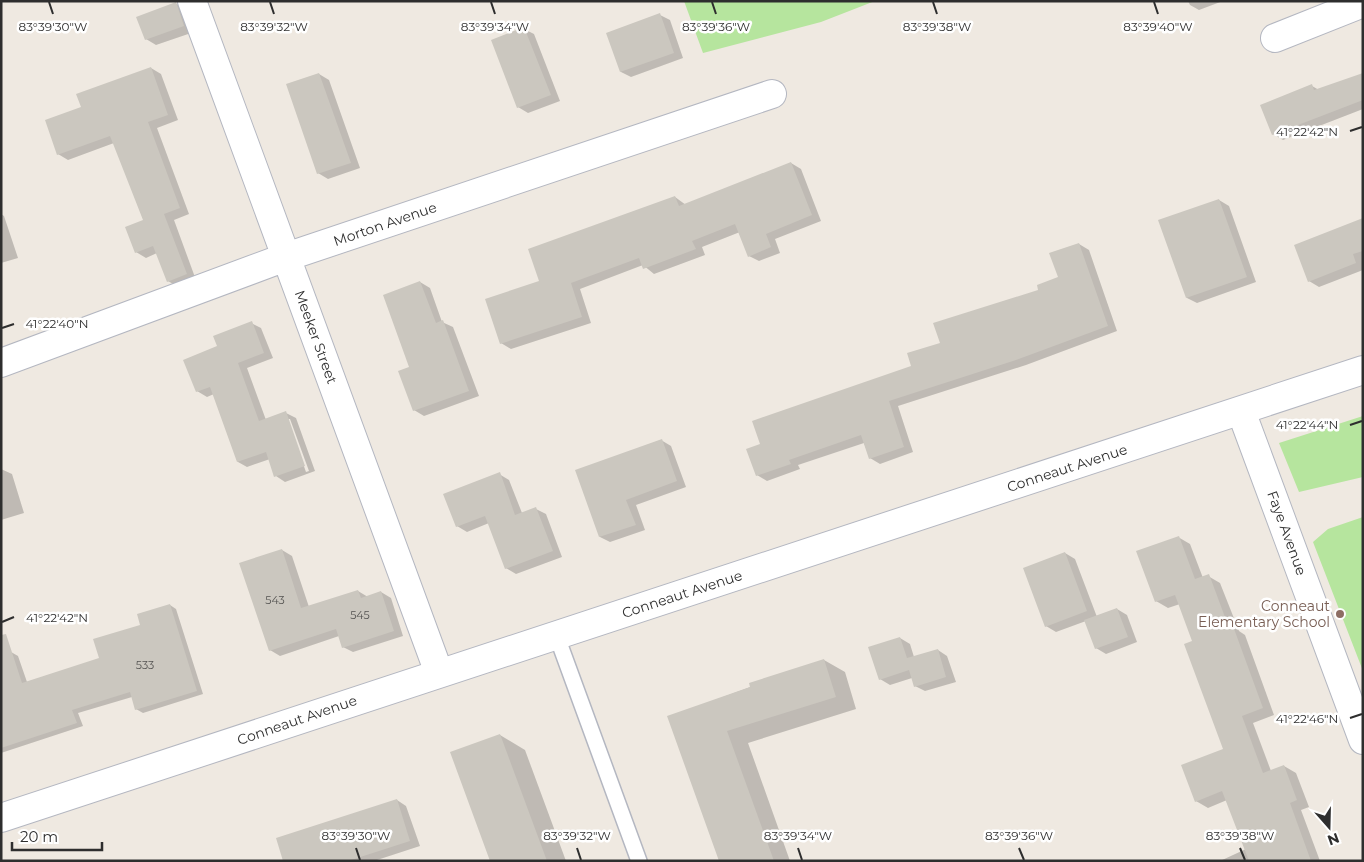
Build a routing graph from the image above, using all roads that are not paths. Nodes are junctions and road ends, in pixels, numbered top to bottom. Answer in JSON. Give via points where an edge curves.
{"nodes":[{"id":1,"x":192,"y":1,"type":"edge"},
{"id":2,"x":1363,"y":4,"type":"edge"},
{"id":3,"x":1275,"y":38,"type":"dead end"},
{"id":4,"x":772,"y":94,"type":"dead end"},
{"id":5,"x":286,"y":257,"type":"junction"},
{"id":6,"x":1,"y":364,"type":"edge"},
{"id":7,"x":1363,"y":370,"type":"edge"},
{"id":8,"x":1241,"y":411,"type":"junction"},
{"id":9,"x":556,"y":634,"type":"junction"},
{"id":10,"x":439,"y":673,"type":"junction"},
{"id":11,"x":1363,"y":740,"type":"edge"},
{"id":12,"x":1,"y":818,"type":"edge"},
{"id":13,"x":638,"y":861,"type":"edge"}],
"edges":[{"from":1,"to":5,"type":"street","name":"Meeker Street"},
{"from":2,"to":3,"type":"street"},
{"from":4,"to":5,"type":"street","name":"Morton Avenue"},
{"from":5,"to":6,"type":"street","name":"Morton Avenue"},
{"from":5,"to":10,"type":"street","name":"Meeker Street"},
{"from":7,"to":8,"type":"street","name":"Conneaut Avenue"},
{"from":8,"to":9,"type":"street","name":"Conneaut Avenue"},
{"from":8,"to":11,"type":"street","name":"Faye Avenue"},
{"from":9,"to":10,"type":"street","name":"Conneaut Avenue"},
{"from":9,"to":13,"type":"lane"},
{"from":10,"to":12,"type":"street","name":"Conneaut Avenue"}]}
